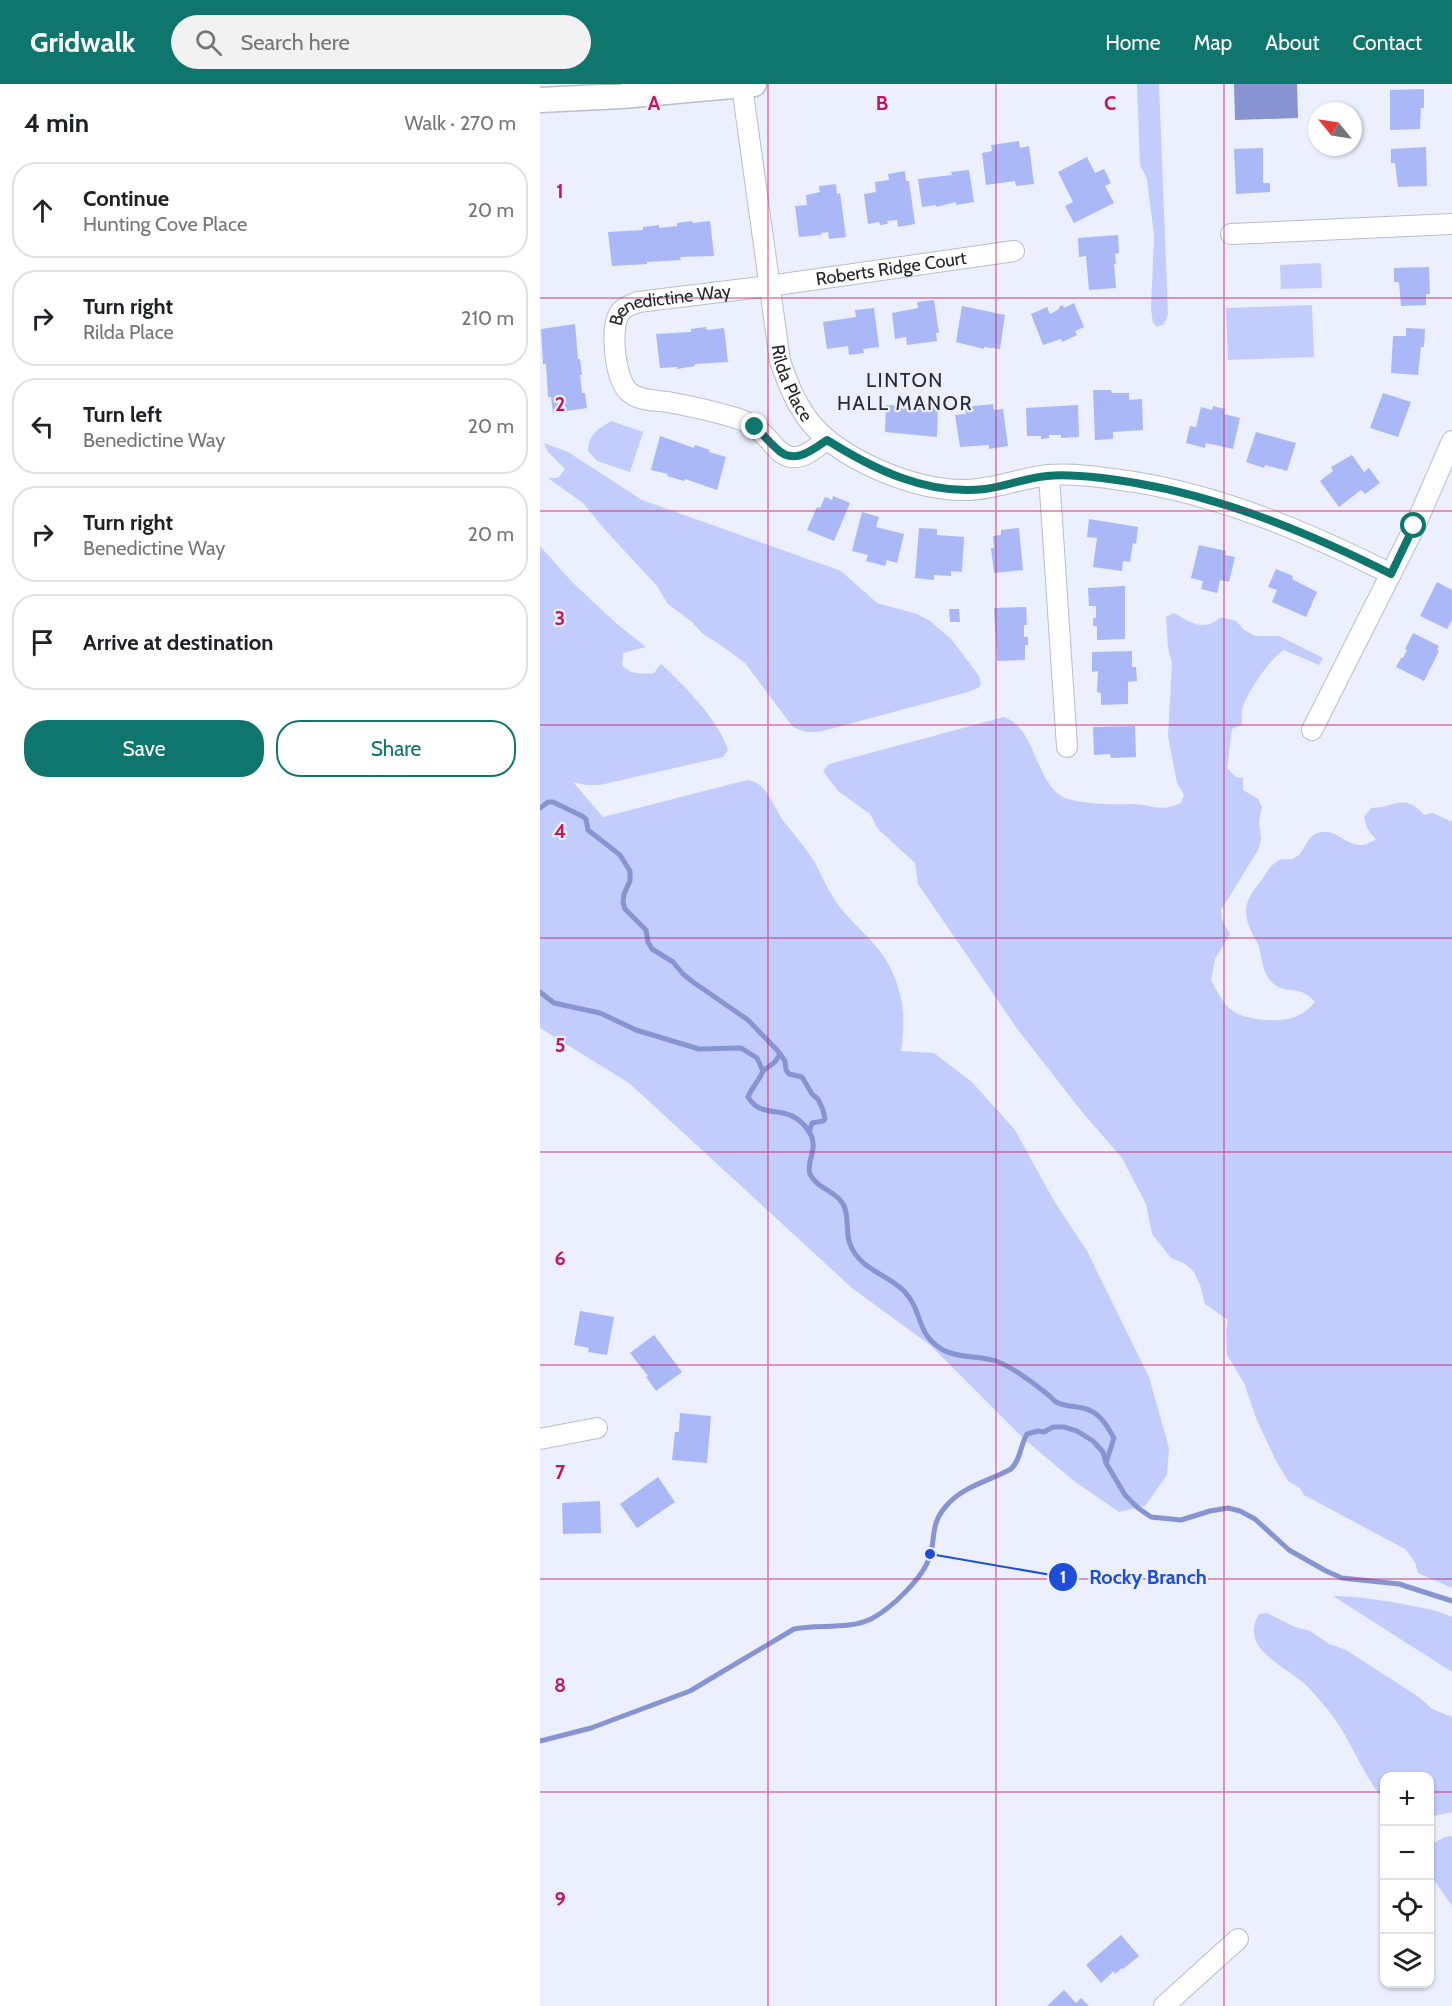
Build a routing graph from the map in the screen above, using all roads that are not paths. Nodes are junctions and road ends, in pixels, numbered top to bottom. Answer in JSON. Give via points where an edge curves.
{"nodes":[{"id":1,"x":748,"y":85,"type":"edge"},
{"id":2,"x":540,"y":100,"type":"edge"},
{"id":3,"x":1452,"y":224,"type":"edge"},
{"id":4,"x":1231,"y":234,"type":"dead end"},
{"id":5,"x":1014,"y":251,"type":"dead end"},
{"id":6,"x":768,"y":286,"type":"junction"},
{"id":7,"x":827,"y":440,"type":"junction"},
{"id":8,"x":1452,"y":441,"type":"edge"},
{"id":9,"x":1049,"y":475,"type":"junction"},
{"id":10,"x":1391,"y":574,"type":"junction"},
{"id":11,"x":1312,"y":730,"type":"dead end"},
{"id":12,"x":1067,"y":747,"type":"dead end"},
{"id":13,"x":597,"y":1428,"type":"dead end"},
{"id":14,"x":540,"y":1439,"type":"edge"},
{"id":15,"x":1238,"y":1939,"type":"dead end"},
{"id":16,"x":1164,"y":2006,"type":"edge"}],
"edges":[{"from":1,"to":2,"type":"main road"},
{"from":1,"to":6,"type":"street","name":"Rilda Place"},
{"from":3,"to":4,"type":"street"},
{"from":5,"to":6,"type":"street","name":"Roberts Ridge Court"},
{"from":6,"to":7,"type":"street","name":"Rilda Place","via":[[780,361],[790,391]]},
{"from":6,"to":7,"type":"street","name":"Benedictine Way","via":[[627,306],[614,326],[619,377],[630,393],[641,398],[745,421],[789,456],[799,457]]},
{"from":7,"to":9,"type":"street","name":"Rilda Place","via":[[874,467],[941,489],[985,489]]},
{"from":8,"to":10,"type":"street"},
{"from":9,"to":10,"type":"street","name":"Rilda Place","via":[[1136,482],[1178,490],[1277,522]]},
{"from":9,"to":12,"type":"street"},
{"from":10,"to":11,"type":"street"},
{"from":13,"to":14,"type":"street"},
{"from":15,"to":16,"type":"street"}]}
